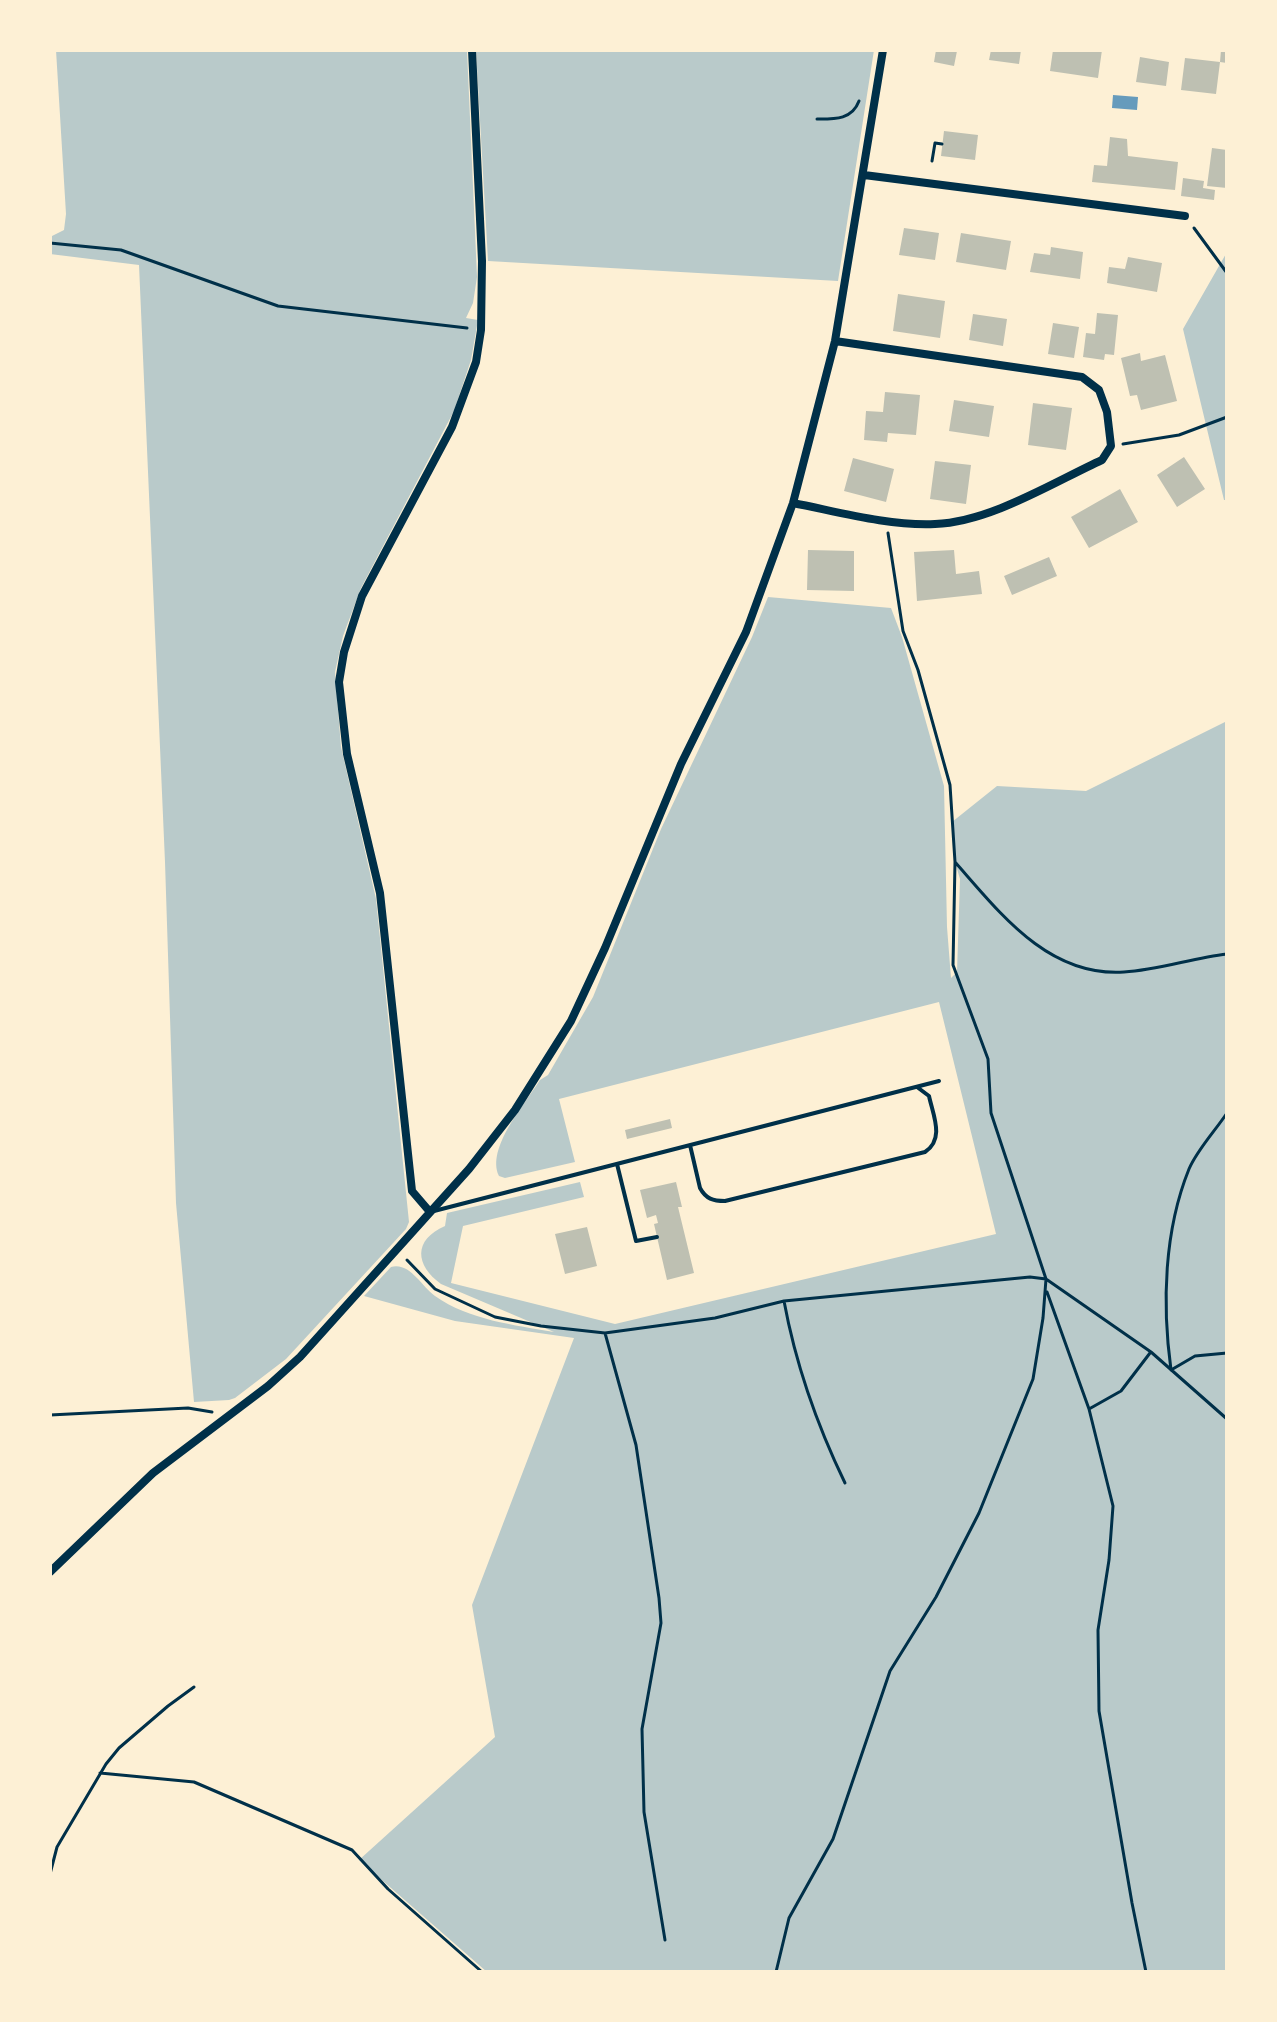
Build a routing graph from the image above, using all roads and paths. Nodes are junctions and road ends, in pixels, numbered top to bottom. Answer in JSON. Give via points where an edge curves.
{"nodes":[{"id":1,"x":472,"y":50,"type":"edge"},
{"id":2,"x":883,"y":50,"type":"edge"},
{"id":3,"x":861,"y":98,"type":"dead end"},
{"id":4,"x":817,"y":119,"type":"dead end"},
{"id":5,"x":942,"y":144,"type":"dead end"},
{"id":6,"x":932,"y":161,"type":"dead end"},
{"id":7,"x":864,"y":175,"type":"junction"},
{"id":8,"x":1185,"y":216,"type":"joint"},
{"id":9,"x":50,"y":243,"type":"edge"},
{"id":10,"x":1227,"y":273,"type":"edge"},
{"id":11,"x":481,"y":330,"type":"junction"},
{"id":12,"x":835,"y":341,"type":"junction"},
{"id":13,"x":1227,"y":417,"type":"edge"},
{"id":14,"x":1111,"y":446,"type":"junction"},
{"id":15,"x":793,"y":503,"type":"junction"},
{"id":16,"x":886,"y":521,"type":"junction"},
{"id":17,"x":955,"y":862,"type":"junction"},
{"id":18,"x":1227,"y":954,"type":"edge"},
{"id":19,"x":939,"y":1081,"type":"dead end"},
{"id":20,"x":917,"y":1087,"type":"junction"},
{"id":21,"x":1227,"y":1113,"type":"edge"},
{"id":22,"x":690,"y":1145,"type":"junction"},
{"id":23,"x":617,"y":1164,"type":"junction"},
{"id":24,"x":430,"y":1212,"type":"junction"},
{"id":25,"x":657,"y":1237,"type":"dead end"},
{"id":26,"x":397,"y":1250,"type":"junction"},
{"id":27,"x":1046,"y":1279,"type":"junction"},
{"id":28,"x":1046,"y":1289,"type":"junction"},
{"id":29,"x":784,"y":1301,"type":"junction"},
{"id":30,"x":605,"y":1333,"type":"junction"},
{"id":31,"x":1151,"y":1352,"type":"junction"},
{"id":32,"x":1227,"y":1353,"type":"edge"},
{"id":33,"x":1171,"y":1370,"type":"junction"},
{"id":34,"x":1089,"y":1409,"type":"junction"},
{"id":35,"x":50,"y":1415,"type":"edge"},
{"id":36,"x":227,"y":1416,"type":"junction"},
{"id":37,"x":1227,"y":1419,"type":"edge"},
{"id":38,"x":845,"y":1483,"type":"dead end"},
{"id":39,"x":50,"y":1572,"type":"edge"},
{"id":40,"x":194,"y":1687,"type":"dead end"},
{"id":41,"x":100,"y":1773,"type":"junction"},
{"id":42,"x":50,"y":1874,"type":"edge"},
{"id":43,"x":665,"y":1940,"type":"dead end"},
{"id":44,"x":482,"y":1972,"type":"edge"},
{"id":45,"x":776,"y":1972,"type":"edge"},
{"id":46,"x":1146,"y":1972,"type":"edge"}],
"edges":[{"from":1,"to":11,"type":"street"},
{"from":2,"to":7,"type":"street"},
{"from":3,"to":4,"type":"path","via":[[848,116]]},
{"from":5,"to":6,"type":"path","via":[[935,143]]},
{"from":7,"to":8,"type":"street"},
{"from":7,"to":12,"type":"street"},
{"from":8,"to":10,"type":"path"},
{"from":9,"to":11,"type":"path","via":[[121,250],[278,306]]},
{"from":11,"to":24,"type":"street","via":[[476,362],[452,427],[362,596],[339,682],[347,754],[380,893],[412,1191]]},
{"from":12,"to":14,"type":"street","via":[[1082,377],[1099,390]]},
{"from":12,"to":15,"type":"street"},
{"from":13,"to":14,"type":"path","via":[[1179,435]]},
{"from":14,"to":16,"type":"street","via":[[1102,460],[983,515],[935,524]]},
{"from":15,"to":16,"type":"street"},
{"from":15,"to":24,"type":"street","via":[[746,632],[681,764],[571,1021],[515,1110]]},
{"from":16,"to":17,"type":"path","via":[[903,631],[950,785]]},
{"from":17,"to":18,"type":"path","via":[[1025,937],[1072,965],[1122,972]]},
{"from":17,"to":27,"type":"path","via":[[953,965],[988,1059],[991,1113]]},
{"from":19,"to":20,"type":"lane"},
{"from":20,"to":22,"type":"lane"},
{"from":20,"to":22,"type":"lane","via":[[929,1096],[937,1132],[935,1144],[925,1152],[714,1201],[700,1188]]},
{"from":21,"to":33,"type":"path","via":[[1190,1167],[1171,1230],[1166,1330]]},
{"from":22,"to":23,"type":"lane"},
{"from":23,"to":24,"type":"lane"},
{"from":23,"to":25,"type":"lane","via":[[636,1241]]},
{"from":24,"to":26,"type":"street"},
{"from":26,"to":30,"type":"path","via":[[435,1289],[495,1317]]},
{"from":26,"to":36,"type":"street","via":[[287,1371]]},
{"from":27,"to":28,"type":"path"},
{"from":27,"to":29,"type":"path"},
{"from":27,"to":31,"type":"path"},
{"from":28,"to":34,"type":"path"},
{"from":28,"to":45,"type":"path","via":[[1033,1379],[979,1513],[890,1671],[833,1839],[789,1918]]},
{"from":29,"to":30,"type":"path","via":[[715,1318]]},
{"from":29,"to":38,"type":"path","via":[[800,1375]]},
{"from":30,"to":43,"type":"path","via":[[630,1419],[661,1623],[642,1729],[644,1812]]},
{"from":31,"to":33,"type":"path"},
{"from":31,"to":34,"type":"path","via":[[1121,1391]]},
{"from":32,"to":33,"type":"path","via":[[1195,1356]]},
{"from":33,"to":37,"type":"path"},
{"from":34,"to":46,"type":"path","via":[[1113,1506],[1098,1630],[1099,1711]]},
{"from":35,"to":36,"type":"path","via":[[188,1408]]},
{"from":36,"to":39,"type":"street","via":[[134,1490]]},
{"from":40,"to":41,"type":"path","via":[[119,1748]]},
{"from":41,"to":42,"type":"path","via":[[57,1847]]},
{"from":41,"to":44,"type":"path","via":[[194,1782],[352,1850]]}]}
